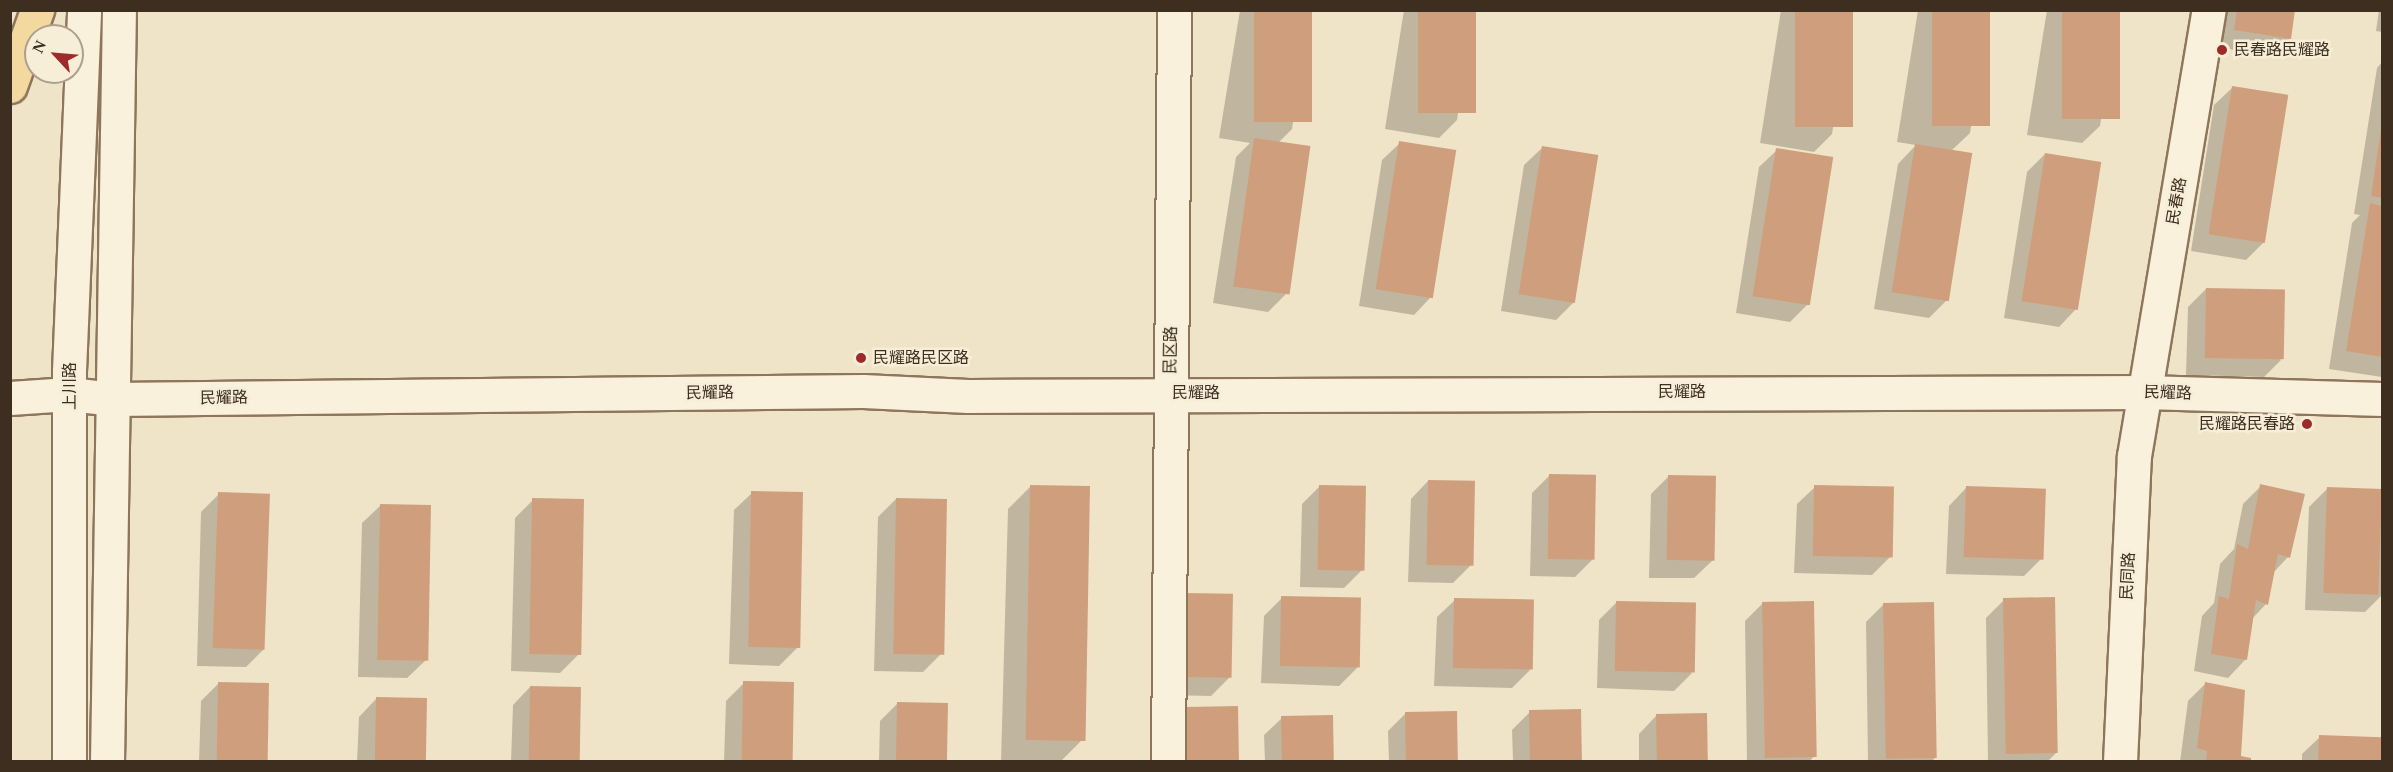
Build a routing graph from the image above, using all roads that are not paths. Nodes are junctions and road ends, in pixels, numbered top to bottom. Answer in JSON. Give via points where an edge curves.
{"nodes":[{"id":1,"x":37,"y":10,"type":"edge"},
{"id":2,"x":84,"y":10,"type":"edge"},
{"id":3,"x":119,"y":10,"type":"edge"},
{"id":4,"x":1174,"y":10,"type":"edge"},
{"id":5,"x":2209,"y":10,"type":"edge"},
{"id":6,"x":10,"y":86,"type":"edge"},
{"id":7,"x":2144,"y":392,"type":"junction"},
{"id":8,"x":1170,"y":393,"type":"junction"},
{"id":9,"x":69,"y":394,"type":"junction"},
{"id":10,"x":10,"y":398,"type":"edge"},
{"id":11,"x":113,"y":399,"type":"junction"},
{"id":12,"x":2382,"y":399,"type":"edge"},
{"id":13,"x":69,"y":762,"type":"edge"},
{"id":14,"x":107,"y":762,"type":"edge"},
{"id":15,"x":1168,"y":762,"type":"edge"},
{"id":16,"x":2120,"y":762,"type":"edge"}],
"edges":[{"from":1,"to":6,"type":"main road"},
{"from":2,"to":9,"type":"street","name":"上川路"},
{"from":3,"to":11,"type":"street"},
{"from":4,"to":8,"type":"street","name":"民区路"},
{"from":5,"to":7,"type":"street","name":"民春路"},
{"from":7,"to":8,"type":"street","name":"民耀路"},
{"from":7,"to":12,"type":"street","name":"民耀路"},
{"from":7,"to":16,"type":"street","name":"民同路","via":[[2134,456]]},
{"from":8,"to":11,"type":"street","name":"民耀路"},
{"from":8,"to":15,"type":"street","name":"民区路"},
{"from":9,"to":10,"type":"street","name":"民耀路"},
{"from":9,"to":11,"type":"street","name":"民耀路"},
{"from":9,"to":13,"type":"street","name":"上川路"},
{"from":11,"to":14,"type":"street"}]}
